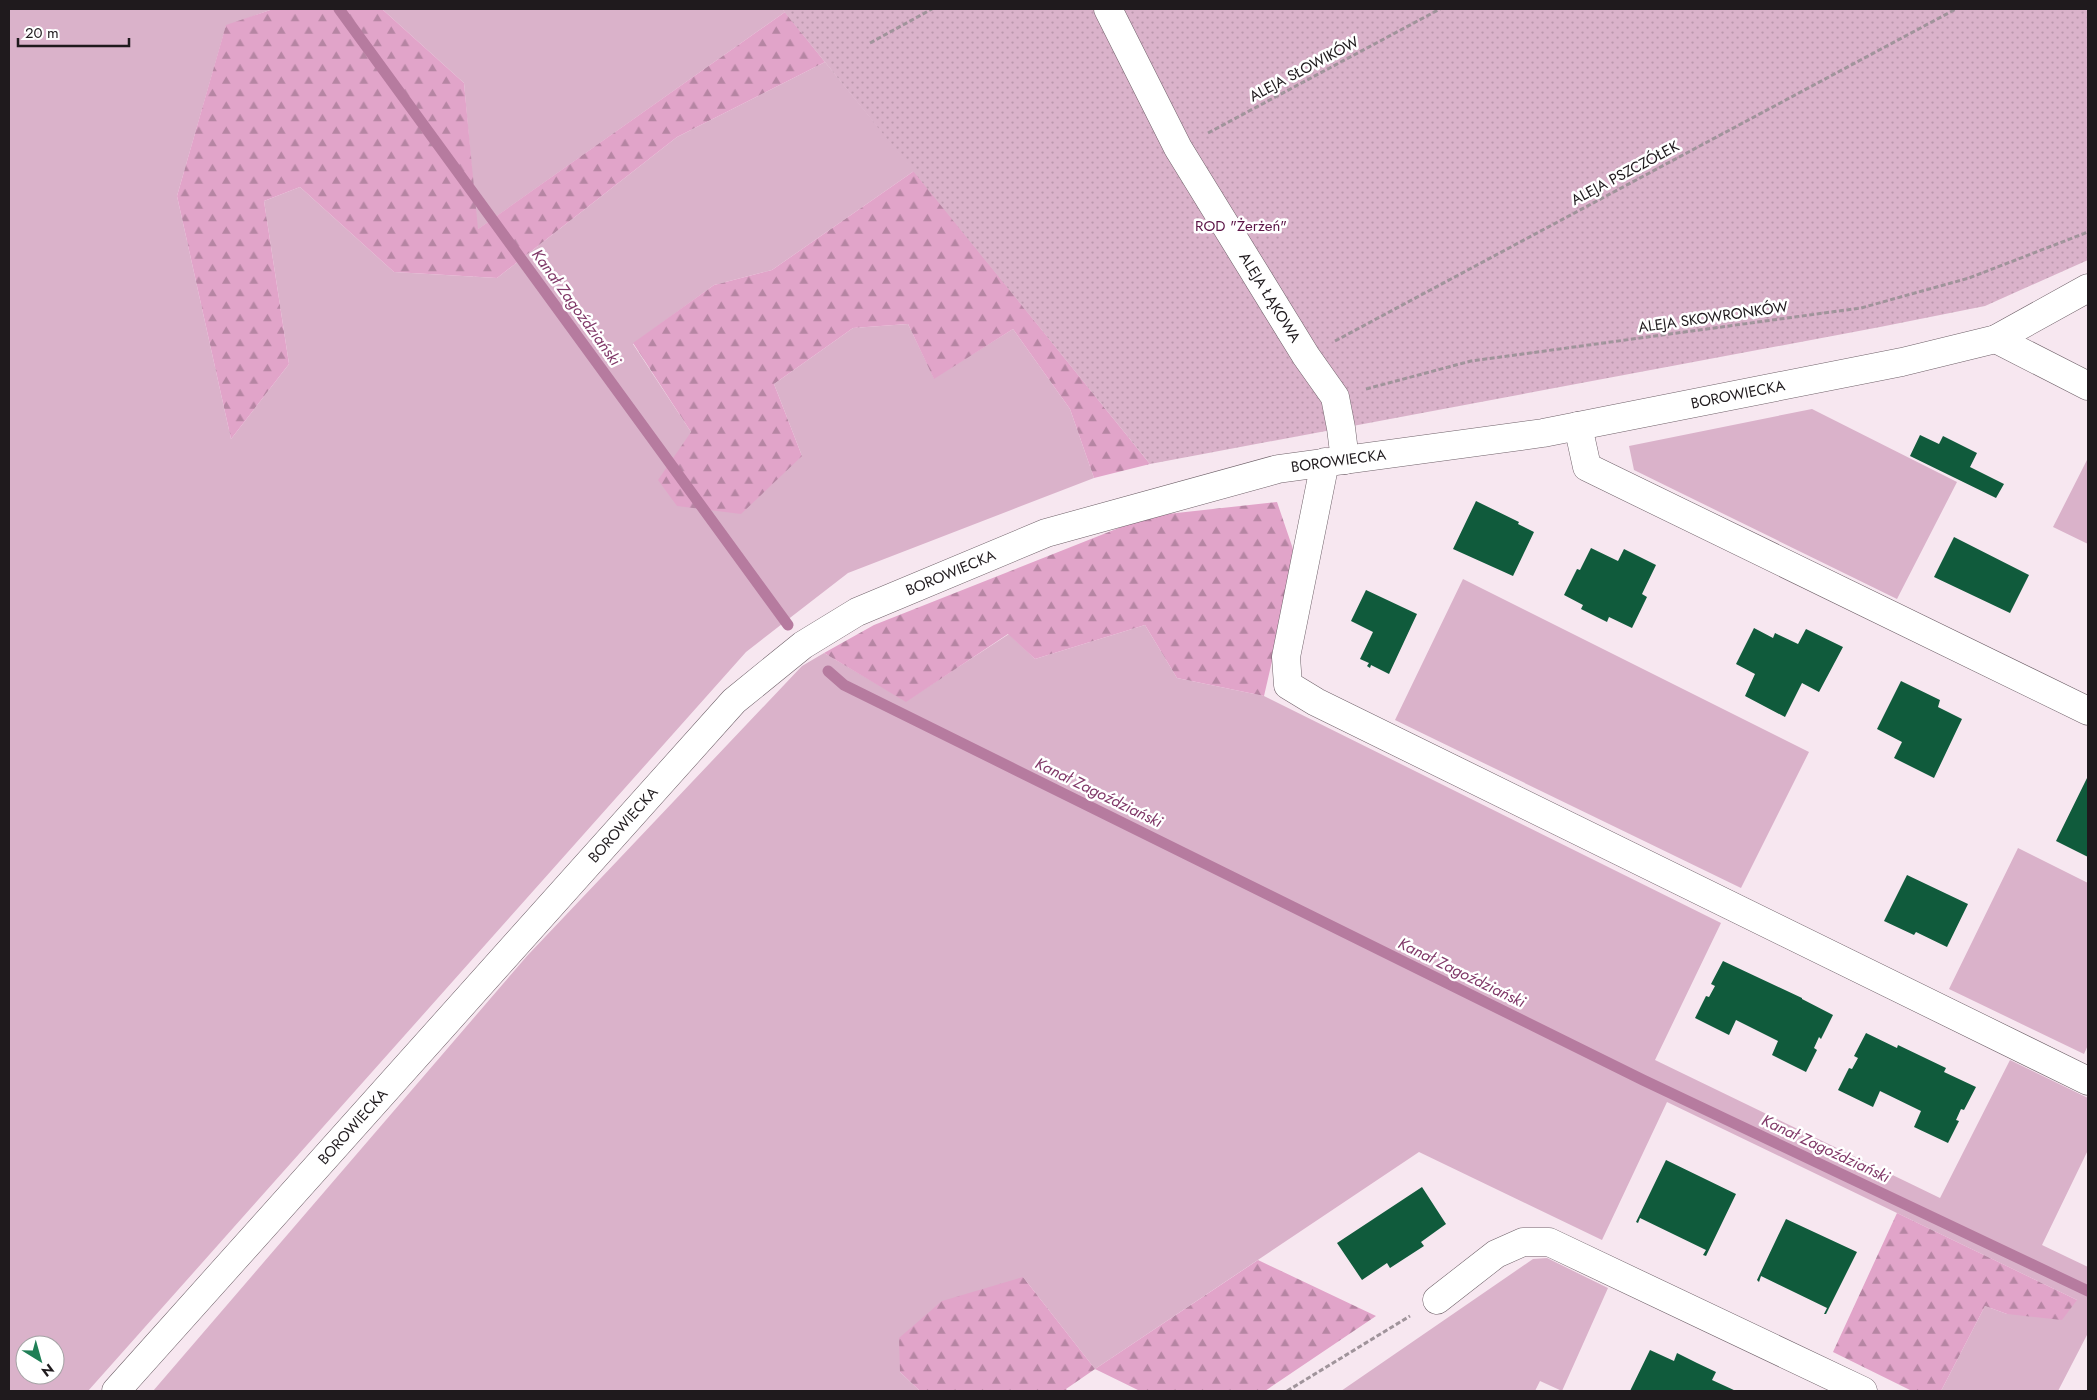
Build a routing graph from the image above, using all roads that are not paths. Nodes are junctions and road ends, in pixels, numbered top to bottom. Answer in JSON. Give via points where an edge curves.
{"nodes":[{"id":1,"x":1108,"y":9,"type":"edge"},
{"id":2,"x":2088,"y":288,"type":"edge"},
{"id":3,"x":1996,"y":339,"type":"junction"},
{"id":4,"x":2088,"y":386,"type":"edge"},
{"id":5,"x":1578,"y":426,"type":"junction"},
{"id":6,"x":1335,"y":461,"type":"junction"},
{"id":7,"x":2088,"y":712,"type":"edge"},
{"id":8,"x":2088,"y":1081,"type":"edge"},
{"id":9,"x":1437,"y":1300,"type":"road end"},
{"id":10,"x":116,"y":1391,"type":"edge"},
{"id":11,"x":1863,"y":1391,"type":"edge"}],
"edges":[{"from":1,"to":6,"type":"street","name":"ALEJA ŁĄKOWA","via":[[1178,148],[1334,397],[1341,428]]},
{"from":2,"to":3,"type":"street","name":"BOROWIECKA"},
{"from":3,"to":4,"type":"street"},
{"from":3,"to":5,"type":"street","name":"BOROWIECKA","via":[[1902,362]]},
{"from":5,"to":6,"type":"street","name":"BOROWIECKA"},
{"from":5,"to":7,"type":"street","via":[[1587,467]]},
{"from":6,"to":8,"type":"street","name":"ALEJA ŁĄKOWA","via":[[1286,657],[1288,686]]},
{"from":6,"to":10,"type":"street","name":"BOROWIECKA","via":[[1278,469],[1046,533],[857,612],[803,645],[734,701]]},
{"from":9,"to":11,"type":"street","via":[[1496,1254],[1523,1242],[1549,1242]]}]}
